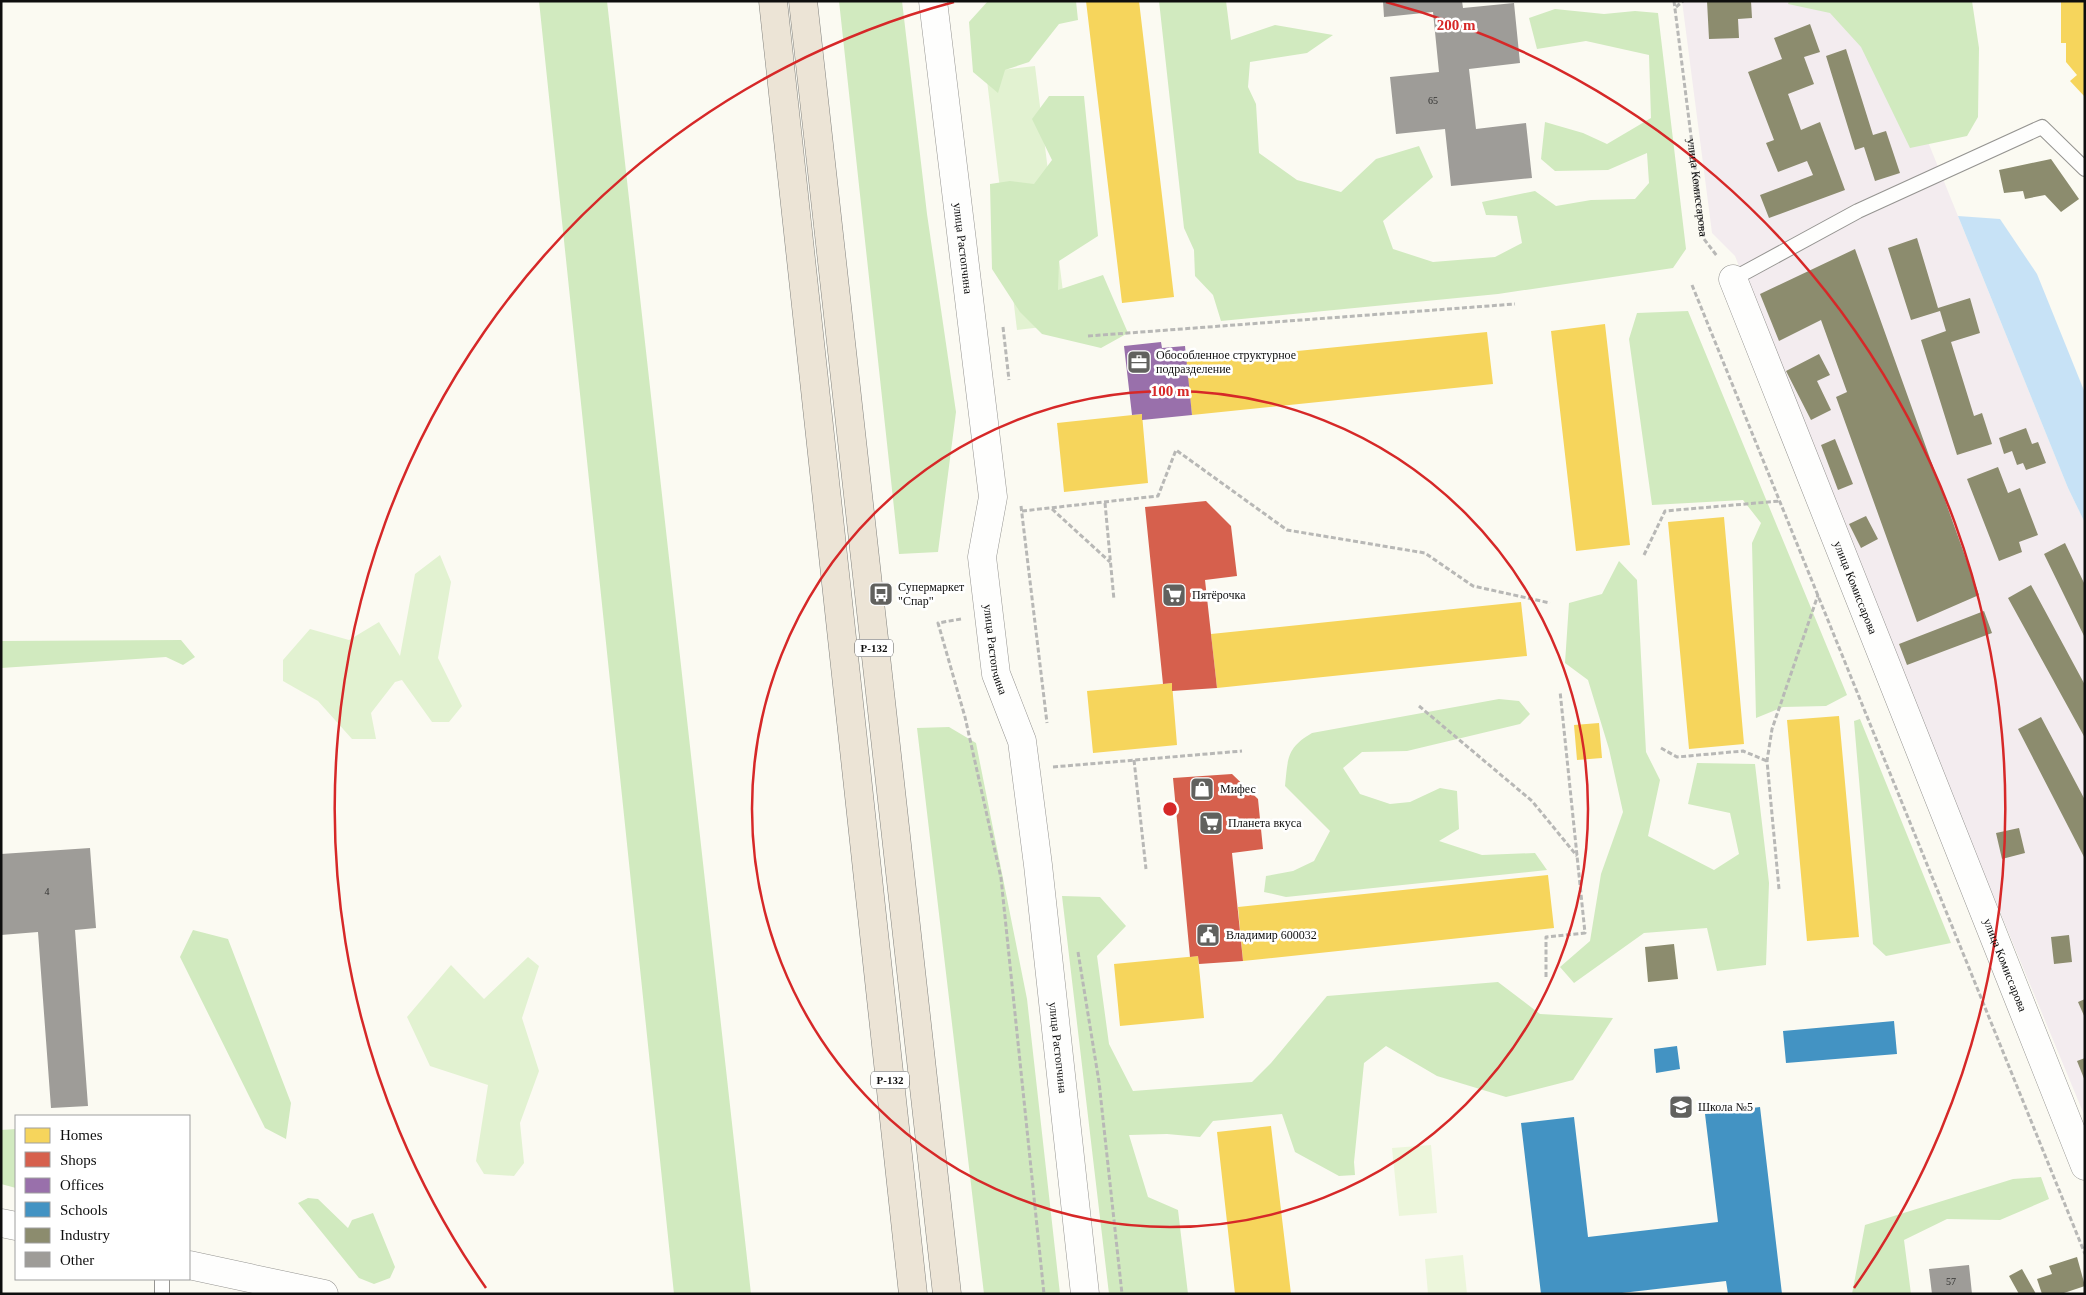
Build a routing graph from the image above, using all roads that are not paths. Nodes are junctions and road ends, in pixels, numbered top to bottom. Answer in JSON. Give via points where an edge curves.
{"nodes":[{"id":1,"x":773,"y":1,"type":"edge"},
{"id":2,"x":803,"y":1,"type":"edge"},
{"id":3,"x":933,"y":1,"type":"edge"},
{"id":4,"x":2085,"y":169,"type":"edge"},
{"id":5,"x":1734,"y":279,"type":"joint"},
{"id":6,"x":2085,"y":1166,"type":"edge"},
{"id":7,"x":1,"y":1222,"type":"edge"},
{"id":8,"x":15,"y":1226,"type":"edge"},
{"id":9,"x":190,"y":1264,"type":"edge"},
{"id":10,"x":162,"y":1280,"type":"edge"},
{"id":11,"x":162,"y":1294,"type":"edge"},
{"id":12,"x":324,"y":1294,"type":"edge"},
{"id":13,"x":913,"y":1294,"type":"edge"},
{"id":14,"x":947,"y":1294,"type":"edge"},
{"id":15,"x":1085,"y":1294,"type":"edge"}],
"edges":[{"from":1,"to":13,"type":"highway","number":"Р-132"},
{"from":2,"to":14,"type":"highway","number":"Р-132"},
{"from":3,"to":15,"type":"street","name":"улица Растопчина","via":[[994,497],[982,557],[996,674],[1022,741]]},
{"from":4,"to":5,"type":"lane","via":[[2042,127],[1858,211]]},
{"from":5,"to":6,"type":"street","name":"улица Комиссарова"},
{"from":7,"to":8,"type":"street"},
{"from":9,"to":12,"type":"street"},
{"from":10,"to":11,"type":"lane"}]}
